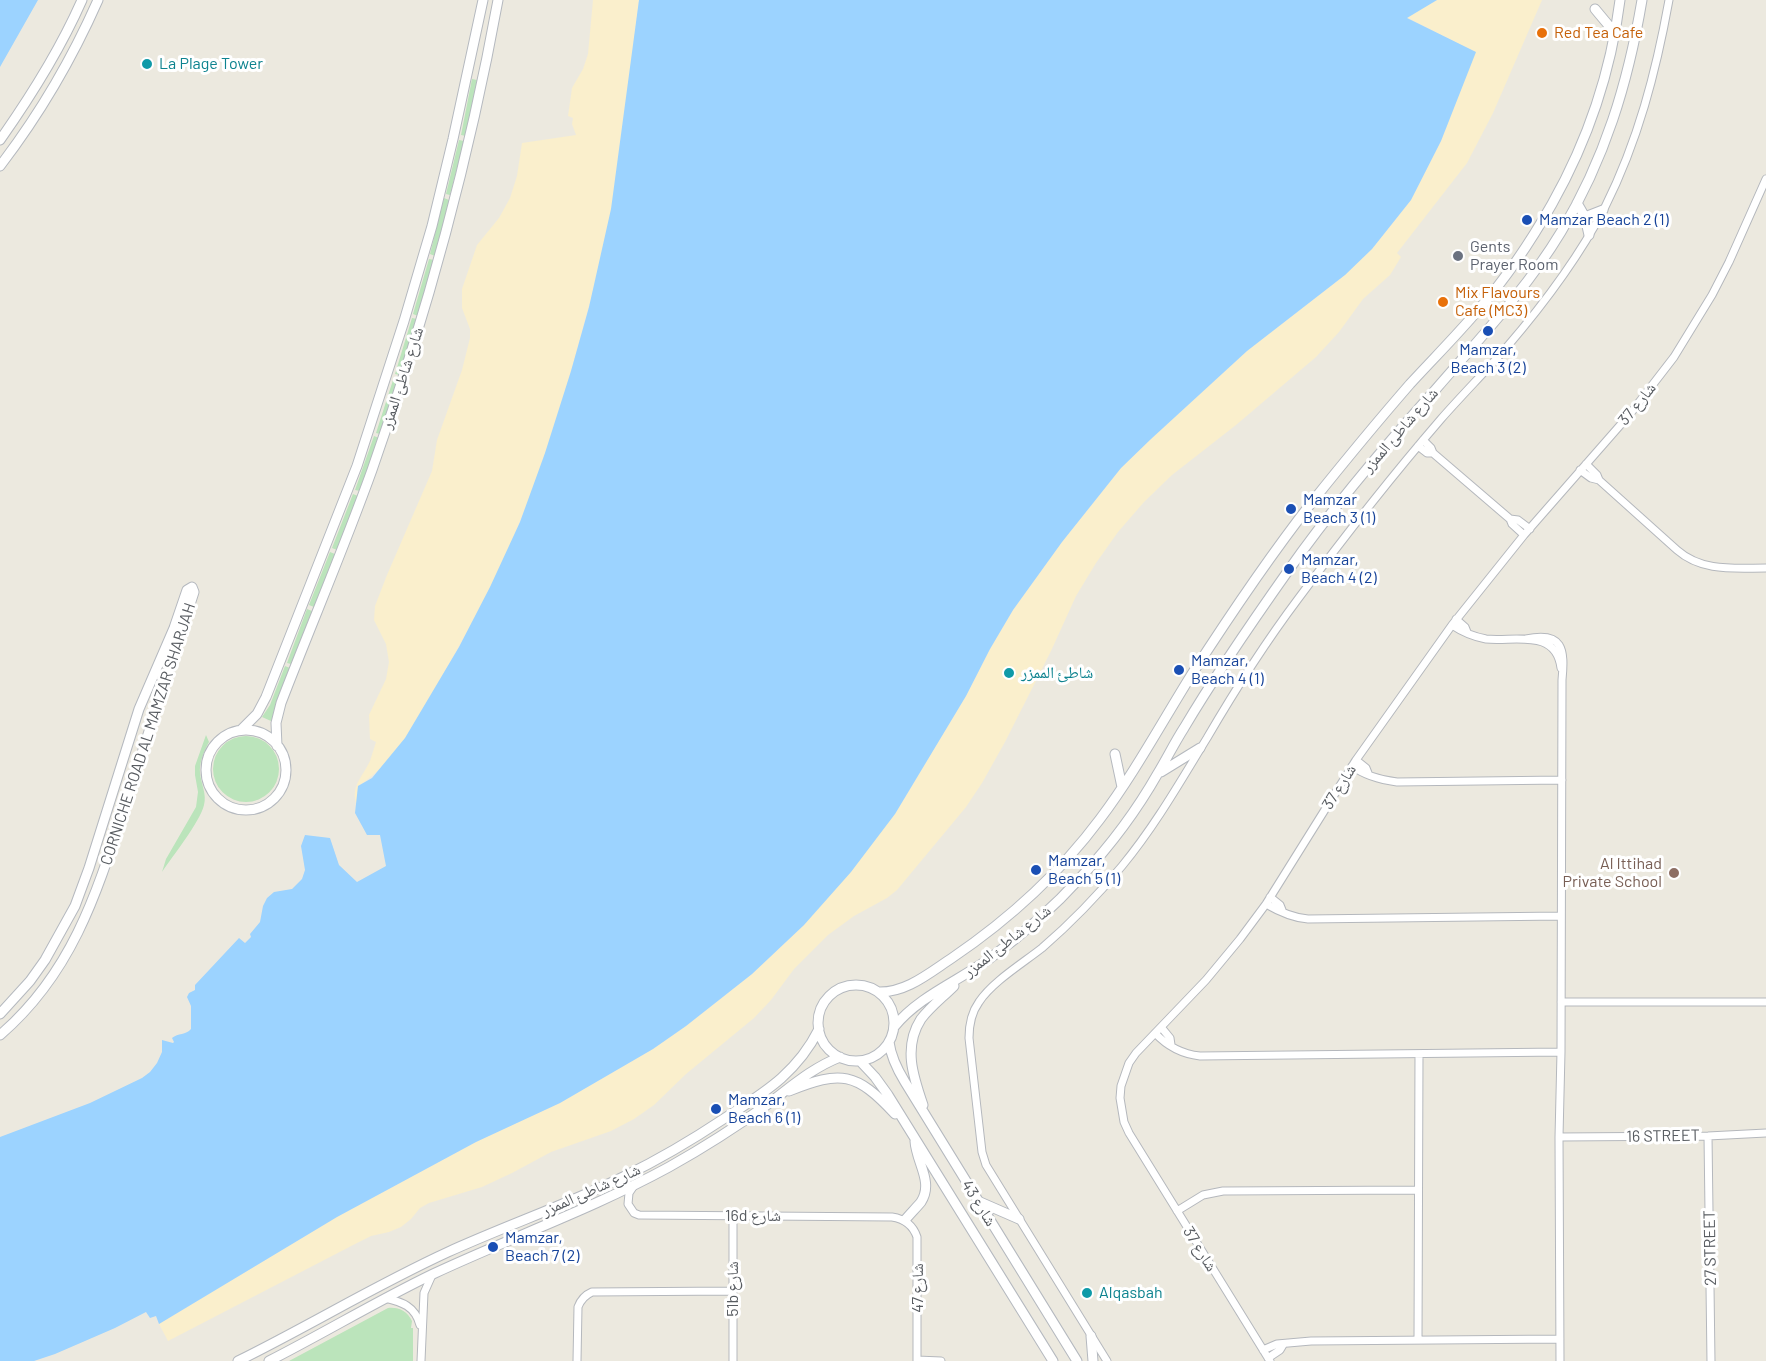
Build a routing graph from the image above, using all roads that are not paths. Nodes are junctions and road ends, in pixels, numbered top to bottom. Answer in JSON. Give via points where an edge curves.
{"nodes":[{"id":1,"x":82,"y":0,"type":"edge"},
{"id":2,"x":98,"y":0,"type":"edge"},
{"id":3,"x":483,"y":0,"type":"edge"},
{"id":4,"x":498,"y":0,"type":"edge"},
{"id":5,"x":1620,"y":0,"type":"edge"},
{"id":6,"x":1642,"y":0,"type":"edge"},
{"id":7,"x":1669,"y":0,"type":"edge"},
{"id":8,"x":1594,"y":9,"type":"dead end"},
{"id":9,"x":1615,"y":33,"type":"junction"},
{"id":10,"x":0,"y":140,"type":"edge"},
{"id":11,"x":0,"y":166,"type":"edge"},
{"id":12,"x":1766,"y":179,"type":"edge"},
{"id":13,"x":1577,"y":203,"type":"junction"},
{"id":14,"x":1603,"y":210,"type":"junction"},
{"id":15,"x":1586,"y":217,"type":"junction"},
{"id":16,"x":1589,"y":235,"type":"junction"},
{"id":17,"x":1420,"y":443,"type":"junction"},
{"id":18,"x":1586,"y":464,"type":"junction"},
{"id":19,"x":1580,"y":470,"type":"junction"},
{"id":20,"x":1599,"y":480,"type":"junction"},
{"id":21,"x":1510,"y":519,"type":"junction"},
{"id":22,"x":1530,"y":529,"type":"junction"},
{"id":23,"x":1524,"y":536,"type":"junction"},
{"id":24,"x":1766,"y":568,"type":"edge"},
{"id":25,"x":1454,"y":622,"type":"junction"},
{"id":26,"x":139,"y":709,"type":"junction"},
{"id":27,"x":155,"y":714,"type":"junction"},
{"id":28,"x":241,"y":730,"type":"junction"},
{"id":29,"x":277,"y":746,"type":"junction"},
{"id":30,"x":1200,"y":748,"type":"junction"},
{"id":31,"x":1115,"y":754,"type":"dead end"},
{"id":32,"x":1354,"y":763,"type":"junction"},
{"id":33,"x":1159,"y":773,"type":"junction"},
{"id":34,"x":1562,"y":780,"type":"junction"},
{"id":35,"x":1122,"y":787,"type":"junction"},
{"id":36,"x":1268,"y":900,"type":"junction"},
{"id":37,"x":1562,"y":916,"type":"junction"},
{"id":38,"x":969,"y":972,"type":"junction"},
{"id":39,"x":878,"y":992,"type":"junction"},
{"id":40,"x":1561,"y":1002,"type":"junction"},
{"id":41,"x":1766,"y":1002,"type":"edge"},
{"id":42,"x":0,"y":1014,"type":"edge"},
{"id":43,"x":894,"y":1027,"type":"junction"},
{"id":44,"x":1161,"y":1027,"type":"junction"},
{"id":45,"x":819,"y":1029,"type":"junction"},
{"id":46,"x":1155,"y":1033,"type":"junction"},
{"id":47,"x":0,"y":1035,"type":"edge"},
{"id":48,"x":890,"y":1042,"type":"junction"},
{"id":49,"x":1171,"y":1045,"type":"junction"},
{"id":50,"x":1561,"y":1052,"type":"junction"},
{"id":51,"x":1419,"y":1054,"type":"junction"},
{"id":52,"x":840,"y":1057,"type":"junction"},
{"id":53,"x":860,"y":1061,"type":"junction"},
{"id":54,"x":781,"y":1094,"type":"junction"},
{"id":55,"x":930,"y":1124,"type":"junction"},
{"id":56,"x":1766,"y":1133,"type":"edge"},
{"id":57,"x":913,"y":1135,"type":"junction"},
{"id":58,"x":1708,"y":1136,"type":"junction"},
{"id":59,"x":1559,"y":1137,"type":"junction"},
{"id":60,"x":635,"y":1185,"type":"junction"},
{"id":61,"x":1418,"y":1190,"type":"junction"},
{"id":62,"x":978,"y":1201,"type":"junction"},
{"id":63,"x":1177,"y":1211,"type":"junction"},
{"id":64,"x":733,"y":1216,"type":"junction"},
{"id":65,"x":1018,"y":1219,"type":"junction"},
{"id":66,"x":905,"y":1220,"type":"junction"},
{"id":67,"x":432,"y":1275,"type":"junction"},
{"id":68,"x":733,"y":1291,"type":"junction"},
{"id":69,"x":385,"y":1298,"type":"junction"},
{"id":70,"x":422,"y":1334,"type":"junction"},
{"id":71,"x":1092,"y":1336,"type":"junction"},
{"id":72,"x":1560,"y":1339,"type":"junction"},
{"id":73,"x":1418,"y":1340,"type":"junction"},
{"id":74,"x":1283,"y":1345,"type":"junction"},
{"id":75,"x":1263,"y":1350,"type":"junction"},
{"id":76,"x":1269,"y":1360,"type":"edge"},
{"id":77,"x":238,"y":1361,"type":"edge"},
{"id":78,"x":269,"y":1361,"type":"edge"},
{"id":79,"x":421,"y":1361,"type":"edge"},
{"id":80,"x":577,"y":1361,"type":"edge"},
{"id":81,"x":733,"y":1361,"type":"edge"},
{"id":82,"x":917,"y":1361,"type":"edge"},
{"id":83,"x":941,"y":1361,"type":"edge"},
{"id":84,"x":1053,"y":1361,"type":"edge"},
{"id":85,"x":1077,"y":1361,"type":"edge"},
{"id":86,"x":1093,"y":1361,"type":"edge"},
{"id":87,"x":1107,"y":1361,"type":"edge"},
{"id":88,"x":1560,"y":1361,"type":"edge"},
{"id":89,"x":1711,"y":1361,"type":"edge"}],
"edges":[{"from":1,"to":10,"type":"main road","via":[[52,60]]},
{"from":2,"to":11,"type":"main road","via":[[58,79]]},
{"from":3,"to":28,"type":"main road","name":"شارع شاطئ الممزر","via":[[443,183],[388,373],[357,466],[266,697],[257,714]]},
{"from":4,"to":29,"type":"main road","name":"شارع شاطئ الممزر","via":[[469,143],[419,326],[372,472],[281,703],[276,723]]},
{"from":5,"to":9,"type":"main road","name":"شارع شاطئ الممزر"},
{"from":6,"to":13,"type":"main road","name":"شارع شاطئ الممزر","via":[[1616,113]]},
{"from":7,"to":14,"type":"street","via":[[1645,108]]},
{"from":8,"to":9,"type":"main road"},
{"from":9,"to":35,"type":"main road","name":"شارع شاطئ الممزر","via":[[1576,155],[1527,245],[1479,310],[1393,404],[1295,524],[1208,649]]},
{"from":12,"to":18,"type":"street","name":"شارع 37","via":[[1712,295],[1674,357]]},
{"from":13,"to":15,"type":"main road"},
{"from":13,"to":33,"type":"main road","name":"شارع شاطئ الممزر","via":[[1545,258],[1505,311],[1391,440],[1312,538],[1222,668]]},
{"from":14,"to":15,"type":"main road"},
{"from":14,"to":16,"type":"street"},
{"from":15,"to":16,"type":"main road"},
{"from":16,"to":17,"type":"street","via":[[1520,331]]},
{"from":17,"to":21,"type":"street","via":[[1427,453],[1433,453]]},
{"from":17,"to":30,"type":"street","via":[[1291,608]]},
{"from":18,"to":19,"type":"street","name":"شارع 37"},
{"from":18,"to":20,"type":"street"},
{"from":19,"to":20,"type":"street"},
{"from":19,"to":22,"type":"street","name":"شارع 37"},
{"from":20,"to":24,"type":"street","via":[[1690,560],[1714,567]]},
{"from":21,"to":22,"type":"street"},
{"from":21,"to":23,"type":"street"},
{"from":22,"to":23,"type":"street","name":"شارع 37"},
{"from":23,"to":25,"type":"street","name":"شارع 37"},
{"from":25,"to":32,"type":"street","name":"شارع 37"},
{"from":25,"to":34,"type":"street","via":[[1461,631],[1488,639],[1544,636],[1559,645],[1563,653]]},
{"from":26,"to":27,"type":"main road","via":[[150,707]]},
{"from":26,"to":27,"type":"main road","name":"CORNICHE ROAD AL MAMZAR SHARJAH","via":[[187,590],[192,587],[194,592]]},
{"from":26,"to":42,"type":"main road","name":"CORNICHE ROAD AL MAMZAR SHARJAH","via":[[75,906],[45,960]]},
{"from":27,"to":47,"type":"main road","name":"CORNICHE ROAD AL MAMZAR SHARJAH","via":[[88,913],[57,970]]},
{"from":28,"to":29,"type":"main road","via":[[261,733]]},
{"from":28,"to":29,"type":"main road","via":[[219,740],[207,761],[208,785],[232,808],[253,810],[264,806],[280,790],[285,768]]},
{"from":30,"to":33,"type":"main road"},
{"from":30,"to":65,"type":"street","via":[[1160,814],[1108,882],[1057,934],[984,995],[973,1013],[969,1038],[982,1152],[986,1166]]},
{"from":31,"to":35,"type":"main road"},
{"from":32,"to":34,"type":"street","via":[[1362,773],[1397,782]]},
{"from":32,"to":36,"type":"street","name":"شارع 37"},
{"from":33,"to":38,"type":"main road","name":"شارع شاطئ الممزر","via":[[1076,883],[1035,923]]},
{"from":34,"to":37,"type":"street"},
{"from":35,"to":39,"type":"main road","name":"شارع شاطئ الممزر","via":[[1065,861],[1014,911],[928,974],[901,989]]},
{"from":36,"to":37,"type":"street","via":[[1276,910],[1308,919]]},
{"from":36,"to":44,"type":"street","name":"شارع 37","via":[[1218,966]]},
{"from":37,"to":40,"type":"street"},
{"from":38,"to":43,"type":"main road","name":"شارع شاطئ الممزر","via":[[912,1008]]},
{"from":38,"to":55,"type":"main road","via":[[925,1014],[913,1039],[911,1066]]},
{"from":39,"to":43,"type":"main road","via":[[892,1010]]},
{"from":39,"to":45,"type":"main road","via":[[853,985],[836,991],[820,1011]]},
{"from":40,"to":41,"type":"street"},
{"from":40,"to":50,"type":"street"},
{"from":43,"to":48,"type":"main road"},
{"from":44,"to":46,"type":"street","name":"شارع 37"},
{"from":44,"to":49,"type":"street"},
{"from":45,"to":52,"type":"main road","via":[[826,1046]]},
{"from":45,"to":77,"type":"main road","name":"شارع شاطئ الممزر","via":[[802,1057],[782,1078],[677,1148],[622,1178],[448,1252]]},
{"from":46,"to":49,"type":"street"},
{"from":46,"to":63,"type":"street","name":"شارع 37","via":[[1136,1053],[1124,1074],[1121,1110],[1129,1133]]},
{"from":48,"to":53,"type":"main road","via":[[877,1055]]},
{"from":48,"to":55,"type":"main road","name":"شارع 43","via":[[894,1063]]},
{"from":49,"to":51,"type":"street","via":[[1200,1056]]},
{"from":50,"to":51,"type":"street"},
{"from":50,"to":59,"type":"street"},
{"from":51,"to":61,"type":"street"},
{"from":52,"to":53,"type":"main road"},
{"from":52,"to":54,"type":"main road","name":"شارع شاطئ الممزر","via":[[812,1070]]},
{"from":53,"to":57,"type":"main road","name":"شارع 43","via":[[882,1086]]},
{"from":54,"to":57,"type":"main road","via":[[822,1079],[851,1080],[872,1091]]},
{"from":54,"to":60,"type":"main road","name":"شارع شاطئ الممزر","via":[[702,1147]]},
{"from":55,"to":62,"type":"main road","name":"شارع 43"},
{"from":56,"to":58,"type":"street","name":"16 STREET"},
{"from":57,"to":66,"type":"main road","via":[[926,1186],[920,1202]]},
{"from":57,"to":84,"type":"main road","name":"شارع 43"},
{"from":58,"to":59,"type":"street","name":"16 STREET"},
{"from":58,"to":89,"type":"street","name":"27 STREET"},
{"from":59,"to":72,"type":"street"},
{"from":60,"to":64,"type":"street","name":"16d شارع","via":[[628,1204],[639,1215]]},
{"from":60,"to":67,"type":"main road","name":"شارع شاطئ الممزر"},
{"from":61,"to":63,"type":"street","via":[[1223,1191],[1203,1195]]},
{"from":61,"to":73,"type":"street"},
{"from":62,"to":65,"type":"main road"},
{"from":62,"to":85,"type":"main road","name":"شارع 43"},
{"from":63,"to":75,"type":"street","name":"شارع 37"},
{"from":64,"to":66,"type":"street","name":"16d شارع"},
{"from":64,"to":68,"type":"street","name":"51b شارع"},
{"from":65,"to":71,"type":"street"},
{"from":66,"to":82,"type":"street","name":"شارع 47","via":[[917,1237]]},
{"from":67,"to":69,"type":"main road","name":"شارع شاطئ الممزر"},
{"from":67,"to":70,"type":"street","via":[[424,1293]]},
{"from":68,"to":80,"type":"street","via":[[600,1291],[586,1295],[578,1306]]},
{"from":68,"to":81,"type":"street","name":"51b شارع"},
{"from":69,"to":70,"type":"street","via":[[410,1306]]},
{"from":69,"to":78,"type":"main road","name":"شارع شاطئ الممزر"},
{"from":70,"to":79,"type":"street"},
{"from":71,"to":86,"type":"main road"},
{"from":71,"to":87,"type":"street"},
{"from":72,"to":73,"type":"street"},
{"from":72,"to":88,"type":"street"},
{"from":73,"to":74,"type":"street"},
{"from":74,"to":75,"type":"street"},
{"from":74,"to":76,"type":"street"},
{"from":75,"to":76,"type":"street","name":"شارع 37"},
{"from":82,"to":83,"type":"street"}]}
